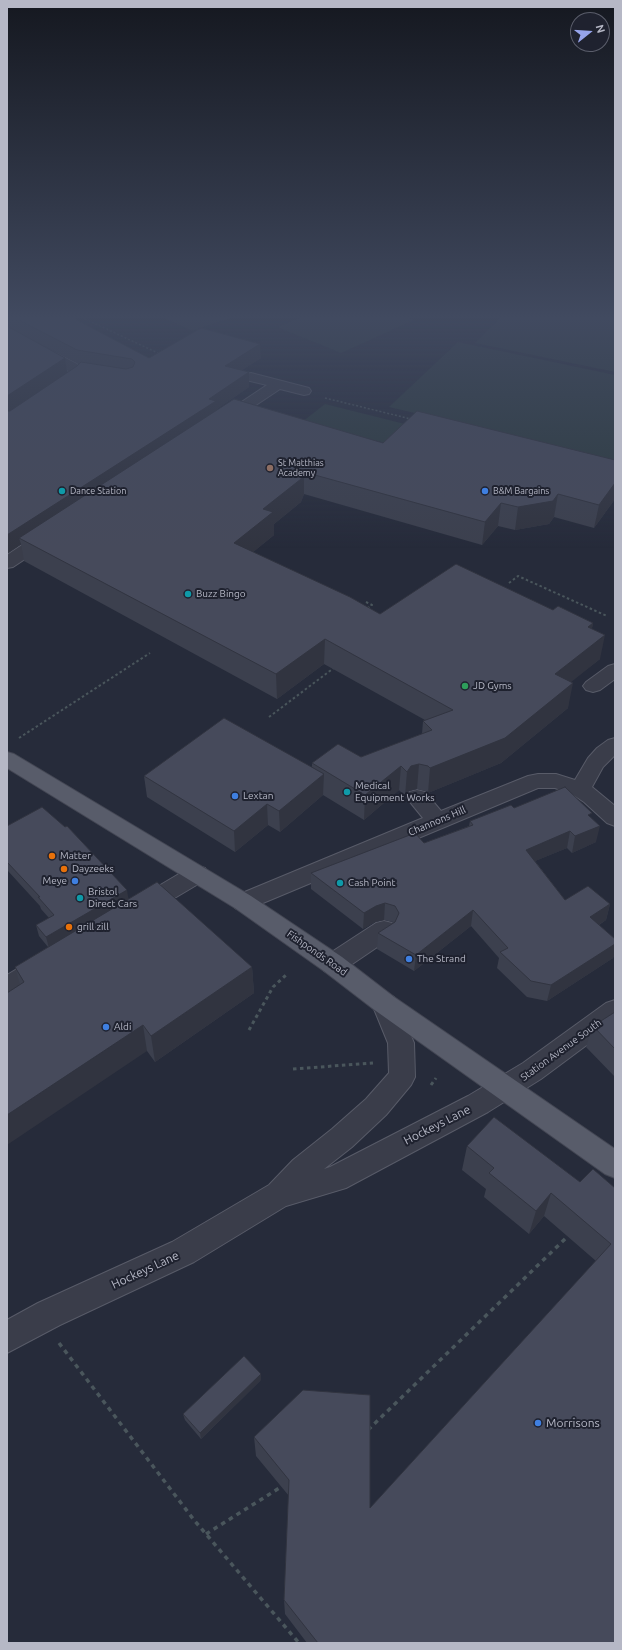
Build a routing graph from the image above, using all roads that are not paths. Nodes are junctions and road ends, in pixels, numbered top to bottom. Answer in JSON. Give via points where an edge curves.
{"nodes":[{"id":1,"x":48,"y":394,"type":"edge"},
{"id":2,"x":263,"y":394,"type":"edge"},
{"id":3,"x":225,"y":404,"type":"edge"},
{"id":4,"x":242,"y":408,"type":"junction"},
{"id":5,"x":7,"y":422,"type":"edge"},
{"id":6,"x":209,"y":429,"type":"edge"},
{"id":7,"x":59,"y":528,"type":"edge"},
{"id":8,"x":7,"y":563,"type":"edge"},
{"id":9,"x":615,"y":670,"type":"edge"},
{"id":10,"x":593,"y":686,"type":"dead end"},
{"id":11,"x":615,"y":745,"type":"edge"},
{"id":12,"x":10,"y":751,"type":"edge"},
{"id":13,"x":580,"y":789,"type":"junction"},
{"id":14,"x":417,"y":797,"type":"dead end"},
{"id":15,"x":615,"y":818,"type":"edge"},
{"id":16,"x":437,"y":821,"type":"junction"},
{"id":17,"x":196,"y":874,"type":"junction"},
{"id":18,"x":243,"y":902,"type":"junction"},
{"id":19,"x":122,"y":919,"type":"edge"},
{"id":20,"x":384,"y":930,"type":"edge"},
{"id":21,"x":61,"y":955,"type":"edge"},
{"id":22,"x":333,"y":964,"type":"junction"},
{"id":23,"x":7,"y":987,"type":"edge"},
{"id":24,"x":385,"y":1004,"type":"junction"},
{"id":25,"x":615,"y":1010,"type":"edge"},
{"id":26,"x":506,"y":1088,"type":"junction"},
{"id":27,"x":615,"y":1165,"type":"edge"},
{"id":28,"x":279,"y":1195,"type":"junction"},
{"id":29,"x":7,"y":1337,"type":"edge"}],
"edges":[{"from":1,"to":5,"type":"street"},
{"from":2,"to":4,"type":"street"},
{"from":3,"to":4,"type":"street"},
{"from":4,"to":6,"type":"street"},
{"from":7,"to":8,"type":"street"},
{"from":9,"to":10,"type":"street"},
{"from":11,"to":13,"type":"street","via":[[595,763]]},
{"from":12,"to":17,"type":"main road","name":"Fishponds Road"},
{"from":13,"to":15,"type":"street"},
{"from":13,"to":16,"type":"street","name":"Channons Hill","via":[[556,781],[528,783]]},
{"from":14,"to":16,"type":"street"},
{"from":16,"to":18,"type":"street","name":"Channons Hill"},
{"from":17,"to":18,"type":"main road","name":"Fishponds Road"},
{"from":17,"to":19,"type":"street"},
{"from":18,"to":22,"type":"main road","name":"Fishponds Road"},
{"from":20,"to":22,"type":"street"},
{"from":21,"to":23,"type":"street"},
{"from":22,"to":24,"type":"main road","name":"Fishponds Road"},
{"from":24,"to":26,"type":"main road","name":"Fishponds Road"},
{"from":24,"to":28,"type":"street","name":"Hockeys Lane","via":[[401,1043],[402,1077],[376,1107],[303,1169]]},
{"from":25,"to":26,"type":"street","name":"Station Avenue South"},
{"from":26,"to":27,"type":"main road","name":"Fishponds Road"},
{"from":26,"to":28,"type":"street","name":"Hockeys Lane","via":[[336,1179]]},
{"from":28,"to":29,"type":"street","name":"Hockeys Lane","via":[[184,1252]]}]}
